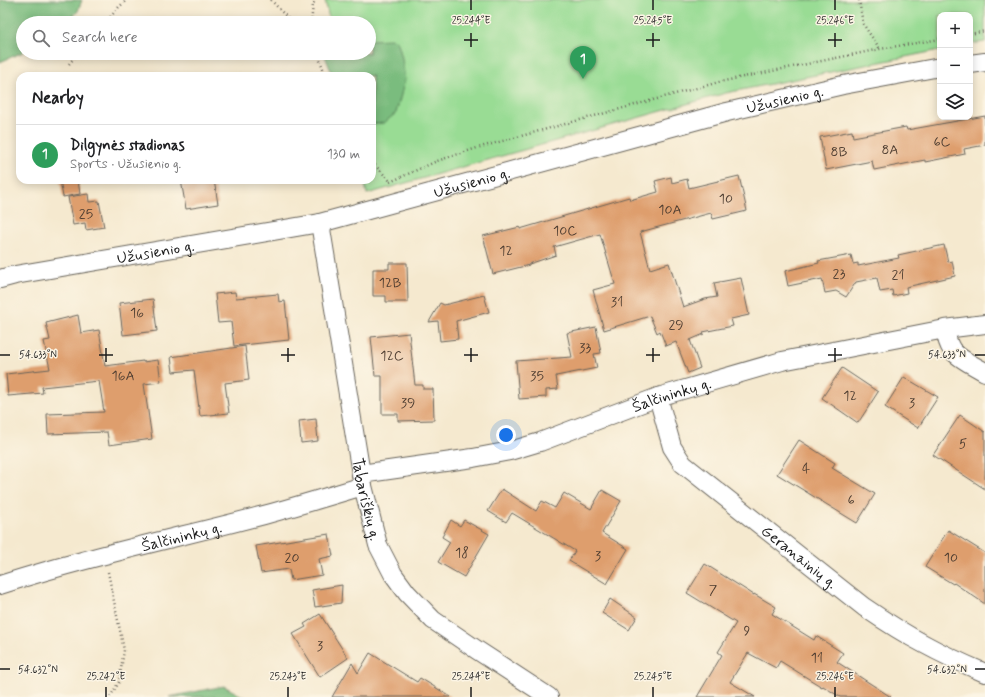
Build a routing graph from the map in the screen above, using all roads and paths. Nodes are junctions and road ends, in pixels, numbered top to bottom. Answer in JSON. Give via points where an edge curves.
{"nodes":[{"id":1,"x":127,"y":0,"type":"edge"},
{"id":2,"x":271,"y":0,"type":"edge"},
{"id":3,"x":315,"y":0,"type":"edge"},
{"id":4,"x":859,"y":0,"type":"edge"},
{"id":5,"x":111,"y":16,"type":"edge"},
{"id":6,"x":286,"y":16,"type":"edge"},
{"id":7,"x":312,"y":16,"type":"edge"},
{"id":8,"x":985,"y":31,"type":"edge"},
{"id":9,"x":973,"y":33,"type":"edge"},
{"id":10,"x":937,"y":40,"type":"edge"},
{"id":11,"x":880,"y":49,"type":"junction"},
{"id":12,"x":72,"y":60,"type":"edge"},
{"id":13,"x":320,"y":60,"type":"edge"},
{"id":14,"x":985,"y":62,"type":"edge"},
{"id":15,"x":69,"y":64,"type":"dead end"},
{"id":16,"x":973,"y":64,"type":"edge"},
{"id":17,"x":937,"y":69,"type":"edge"},
{"id":18,"x":324,"y":72,"type":"edge"},
{"id":19,"x":376,"y":166,"type":"edge"},
{"id":20,"x":390,"y":182,"type":"junction"},
{"id":21,"x":397,"y":202,"type":"junction"},
{"id":22,"x":320,"y":223,"type":"junction"},
{"id":23,"x":0,"y":279,"type":"edge"},
{"id":24,"x":985,"y":324,"type":"edge"},
{"id":25,"x":945,"y":329,"type":"junction"},
{"id":26,"x":985,"y":372,"type":"edge"},
{"id":27,"x":658,"y":397,"type":"junction"},
{"id":28,"x":362,"y":480,"type":"junction"},
{"id":29,"x":105,"y":555,"type":"junction"},
{"id":30,"x":0,"y":585,"type":"edge"},
{"id":31,"x":985,"y":673,"type":"edge"},
{"id":32,"x":110,"y":697,"type":"edge"},
{"id":33,"x":549,"y":697,"type":"edge"}],
"edges":[{"from":1,"to":5,"type":"path"},
{"from":2,"to":6,"type":"path"},
{"from":3,"to":7,"type":"path"},
{"from":4,"to":11,"type":"path","via":[[863,24]]},
{"from":8,"to":9,"type":"path"},
{"from":10,"to":11,"type":"path"},
{"from":11,"to":20,"type":"path","via":[[711,84],[478,148],[437,161]]},
{"from":12,"to":15,"type":"path"},
{"from":13,"to":18,"type":"path"},
{"from":14,"to":16,"type":"street"},
{"from":17,"to":21,"type":"street","name":"Užusienio g.","via":[[843,85],[727,112]]},
{"from":19,"to":20,"type":"path"},
{"from":20,"to":21,"type":"path"},
{"from":21,"to":22,"type":"street","name":"Užusienio g."},
{"from":22,"to":23,"type":"street","name":"Užusienio g."},
{"from":22,"to":28,"type":"street","name":"Tabariškių g."},
{"from":24,"to":25,"type":"street","name":"Šalčininkų g."},
{"from":25,"to":26,"type":"street","via":[[952,350]]},
{"from":25,"to":27,"type":"street","name":"Šalčininkų g.","via":[[782,361]]},
{"from":27,"to":28,"type":"street","name":"Šalčininkų g.","via":[[510,451]]},
{"from":27,"to":31,"type":"street","name":"Geranainių g.","via":[[672,447],[683,464],[864,607],[923,644]]},
{"from":28,"to":29,"type":"street","name":"Šalčininkų g.","via":[[264,515]]},
{"from":28,"to":33,"type":"street","name":"Tabariškių g.","via":[[378,545],[393,574],[407,593],[433,620]]},
{"from":29,"to":30,"type":"street","name":"Šalčininkų g."},
{"from":29,"to":32,"type":"path","via":[[124,650],[119,682]]}]}
